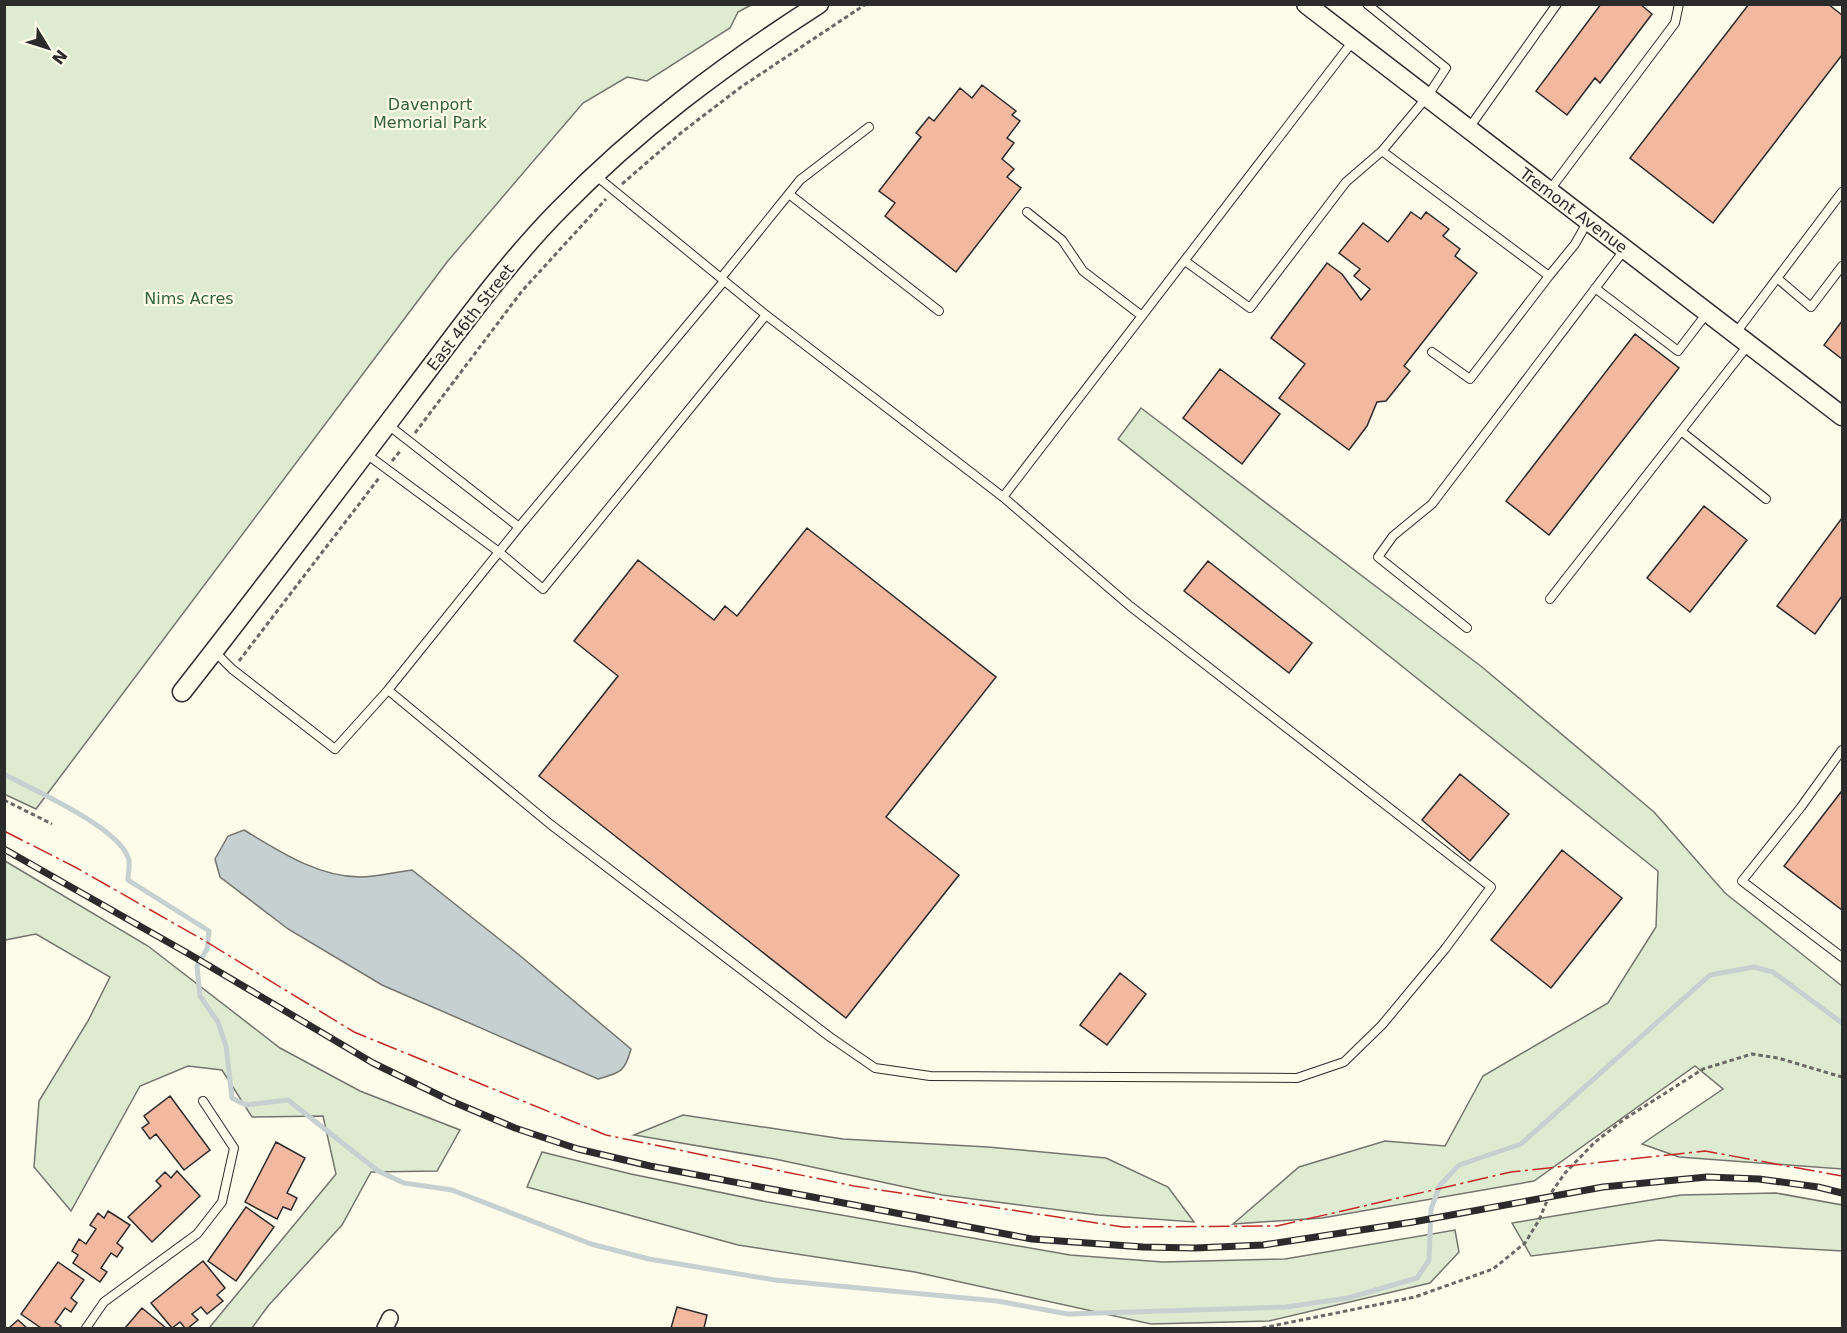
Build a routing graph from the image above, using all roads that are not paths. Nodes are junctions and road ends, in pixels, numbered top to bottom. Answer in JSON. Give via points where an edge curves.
{"nodes":[{"id":1,"x":819,"y":4,"type":"edge"},
{"id":2,"x":1306,"y":4,"type":"edge"},
{"id":3,"x":1367,"y":4,"type":"edge"},
{"id":4,"x":1557,"y":4,"type":"edge"},
{"id":5,"x":1679,"y":4,"type":"edge"},
{"id":6,"x":1353,"y":41,"type":"junction"},
{"id":7,"x":1426,"y":97,"type":"junction"},
{"id":8,"x":869,"y":127,"type":"dead end"},
{"id":9,"x":1468,"y":129,"type":"junction"},
{"id":10,"x":1382,"y":151,"type":"junction"},
{"id":11,"x":595,"y":175,"type":"junction"},
{"id":12,"x":1549,"y":191,"type":"junction"},
{"id":13,"x":1842,"y":192,"type":"edge"},
{"id":14,"x":789,"y":194,"type":"junction"},
{"id":15,"x":1027,"y":212,"type":"dead end"},
{"id":16,"x":1588,"y":221,"type":"junction"},
{"id":17,"x":1625,"y":249,"type":"junction"},
{"id":18,"x":1185,"y":261,"type":"junction"},
{"id":19,"x":1842,"y":266,"type":"edge"},
{"id":20,"x":1549,"y":276,"type":"junction"},
{"id":21,"x":1777,"y":278,"type":"junction"},
{"id":22,"x":722,"y":280,"type":"junction"},
{"id":23,"x":1595,"y":288,"type":"junction"},
{"id":24,"x":939,"y":311,"type":"dead end"},
{"id":25,"x":1707,"y":312,"type":"junction"},
{"id":26,"x":766,"y":315,"type":"junction"},
{"id":27,"x":1142,"y":316,"type":"junction"},
{"id":28,"x":1742,"y":339,"type":"junction"},
{"id":29,"x":1432,"y":352,"type":"dead end"},
{"id":30,"x":1842,"y":416,"type":"edge"},
{"id":31,"x":387,"y":424,"type":"junction"},
{"id":32,"x":1681,"y":431,"type":"junction"},
{"id":33,"x":365,"y":453,"type":"junction"},
{"id":34,"x":1003,"y":497,"type":"junction"},
{"id":35,"x":1766,"y":499,"type":"dead end"},
{"id":36,"x":519,"y":527,"type":"junction"},
{"id":37,"x":499,"y":552,"type":"junction"},
{"id":38,"x":1550,"y":599,"type":"dead end"},
{"id":39,"x":1467,"y":628,"type":"dead end"},
{"id":40,"x":214,"y":651,"type":"junction"},
{"id":41,"x":388,"y":690,"type":"junction"},
{"id":42,"x":182,"y":692,"type":"dead end"},
{"id":43,"x":1841,"y":756,"type":"edge"},
{"id":44,"x":1842,"y":957,"type":"edge"},
{"id":45,"x":203,"y":1101,"type":"dead end"},
{"id":46,"x":86,"y":1329,"type":"edge"}],
"edges":[{"from":1,"to":11,"type":"street","name":"East 46th Street","via":[[683,97]]},
{"from":2,"to":6,"type":"street","name":"Tremont Avenue"},
{"from":3,"to":7,"type":"lane","via":[[1446,68]]},
{"from":4,"to":9,"type":"lane"},
{"from":5,"to":12,"type":"lane","via":[[1675,23]]},
{"from":6,"to":7,"type":"street","name":"Tremont Avenue"},
{"from":6,"to":18,"type":"lane"},
{"from":7,"to":9,"type":"street","name":"Tremont Avenue"},
{"from":7,"to":10,"type":"lane"},
{"from":8,"to":14,"type":"lane","via":[[800,180]]},
{"from":9,"to":12,"type":"street","name":"Tremont Avenue"},
{"from":10,"to":18,"type":"lane","via":[[1346,182],[1250,308]]},
{"from":10,"to":20,"type":"lane"},
{"from":11,"to":22,"type":"lane"},
{"from":11,"to":31,"type":"street","name":"East 46th Street","via":[[511,264]]},
{"from":12,"to":16,"type":"street","name":"Tremont Avenue"},
{"from":13,"to":21,"type":"lane"},
{"from":14,"to":22,"type":"lane"},
{"from":14,"to":24,"type":"lane"},
{"from":15,"to":27,"type":"lane","via":[[1062,240],[1083,271]]},
{"from":16,"to":17,"type":"street","name":"Tremont Avenue"},
{"from":16,"to":20,"type":"lane"},
{"from":17,"to":23,"type":"lane"},
{"from":17,"to":25,"type":"street","name":"Tremont Avenue"},
{"from":18,"to":27,"type":"lane"},
{"from":19,"to":21,"type":"lane","via":[[1811,306]]},
{"from":20,"to":29,"type":"lane","via":[[1470,379]]},
{"from":21,"to":28,"type":"lane"},
{"from":22,"to":26,"type":"lane"},
{"from":22,"to":36,"type":"lane"},
{"from":23,"to":25,"type":"lane","via":[[1678,351]]},
{"from":23,"to":39,"type":"lane","via":[[1432,504],[1393,536],[1378,557]]},
{"from":25,"to":28,"type":"street","name":"Tremont Avenue"},
{"from":26,"to":34,"type":"lane"},
{"from":26,"to":37,"type":"lane","via":[[543,589]]},
{"from":27,"to":34,"type":"lane"},
{"from":28,"to":30,"type":"street","name":"Tremont Avenue"},
{"from":28,"to":32,"type":"lane"},
{"from":31,"to":33,"type":"street","name":"East 46th Street"},
{"from":31,"to":36,"type":"lane"},
{"from":32,"to":35,"type":"lane"},
{"from":32,"to":38,"type":"lane"},
{"from":33,"to":37,"type":"lane"},
{"from":33,"to":40,"type":"street","name":"East 46th Street"},
{"from":34,"to":41,"type":"lane","via":[[1130,606],[1491,887],[1389,1016],[1344,1062],[1297,1078],[930,1076],[875,1068],[550,824]]},
{"from":36,"to":37,"type":"lane"},
{"from":37,"to":41,"type":"lane"},
{"from":40,"to":41,"type":"lane","via":[[335,749]]},
{"from":40,"to":42,"type":"street","name":"East 46th Street"},
{"from":43,"to":44,"type":"lane","via":[[1742,881]]},
{"from":45,"to":46,"type":"lane","via":[[234,1148],[222,1202],[197,1234],[104,1302]]}]}
